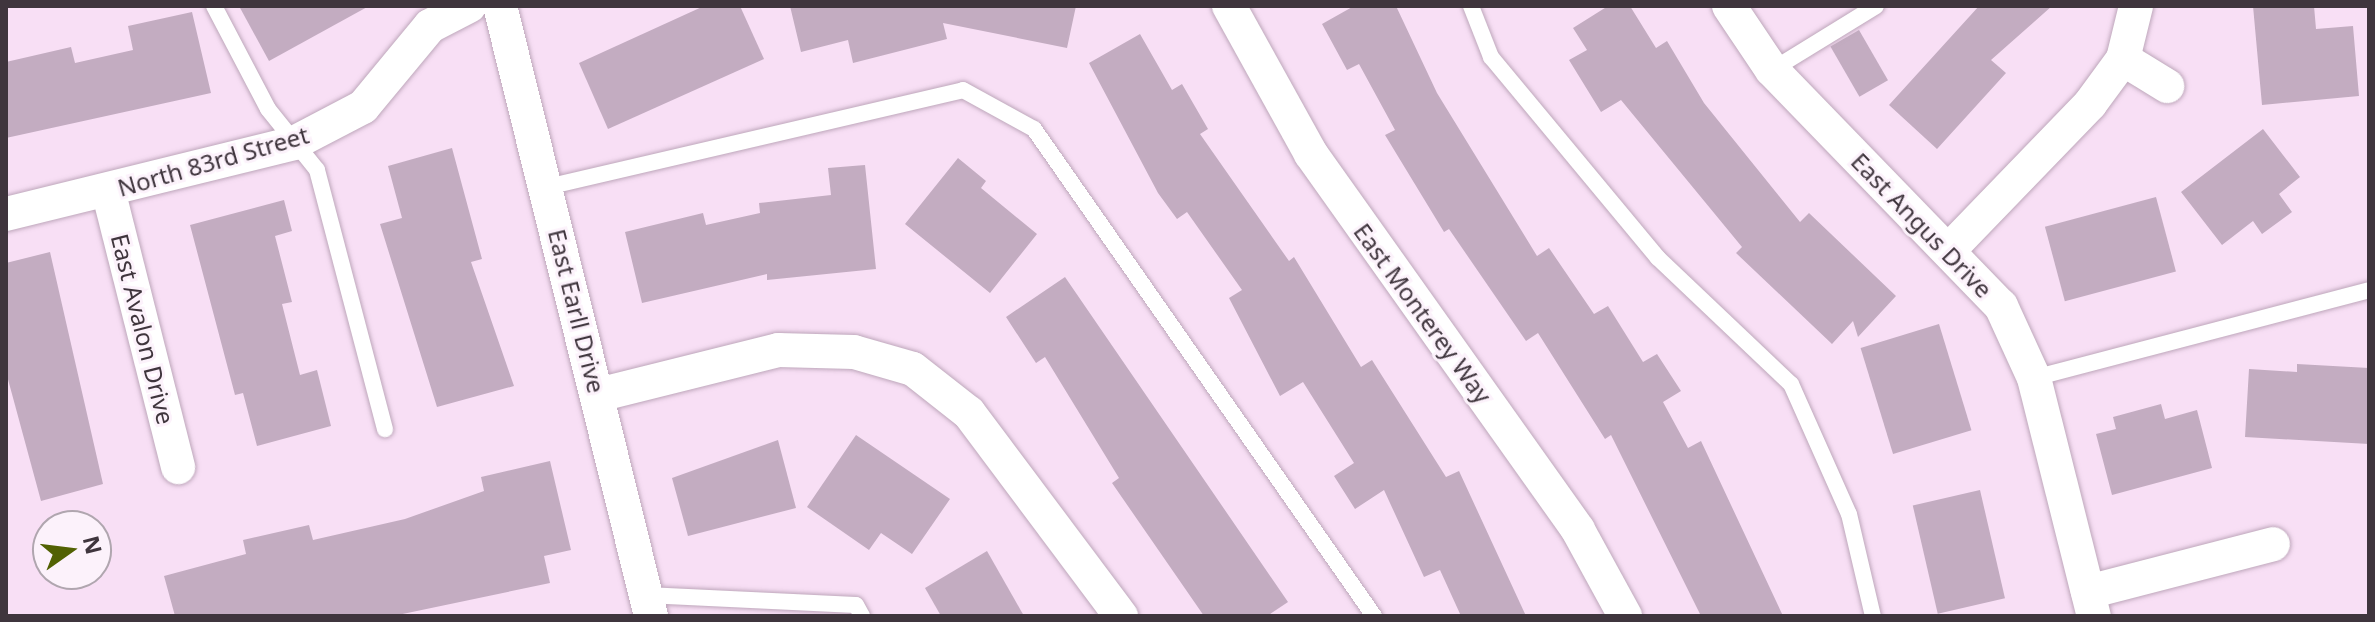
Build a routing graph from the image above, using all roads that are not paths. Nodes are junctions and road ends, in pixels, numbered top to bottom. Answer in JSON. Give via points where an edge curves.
{"nodes":[{"id":1,"x":214,"y":6,"type":"edge"},
{"id":2,"x":469,"y":6,"type":"edge"},
{"id":3,"x":500,"y":6,"type":"edge"},
{"id":4,"x":1229,"y":6,"type":"edge"},
{"id":5,"x":1471,"y":6,"type":"edge"},
{"id":6,"x":1729,"y":6,"type":"edge"},
{"id":7,"x":1876,"y":6,"type":"edge"},
{"id":8,"x":2136,"y":6,"type":"edge"},
{"id":9,"x":2123,"y":59,"type":"junction"},
{"id":10,"x":1772,"y":70,"type":"junction"},
{"id":11,"x":2167,"y":86,"type":"dead end"},
{"id":12,"x":294,"y":143,"type":"junction"},
{"id":13,"x":547,"y":187,"type":"junction"},
{"id":14,"x":108,"y":190,"type":"junction"},
{"id":15,"x":6,"y":214,"type":"edge"},
{"id":16,"x":1950,"y":249,"type":"junction"},
{"id":17,"x":2369,"y":290,"type":"edge"},
{"id":18,"x":2034,"y":378,"type":"junction"},
{"id":19,"x":598,"y":395,"type":"junction"},
{"id":20,"x":385,"y":429,"type":"dead end"},
{"id":21,"x":178,"y":467,"type":"dead end"},
{"id":22,"x":2273,"y":544,"type":"dead end"},
{"id":23,"x":2091,"y":604,"type":"edge"},
{"id":24,"x":649,"y":605,"type":"edge"},
{"id":25,"x":862,"y":616,"type":"edge"},
{"id":26,"x":1121,"y":616,"type":"edge"},
{"id":27,"x":1374,"y":616,"type":"edge"},
{"id":28,"x":1625,"y":616,"type":"edge"},
{"id":29,"x":1873,"y":616,"type":"edge"}],
"edges":[{"from":1,"to":12,"type":"lane","via":[[268,109]]},
{"from":2,"to":12,"type":"street","name":"North 83rd Street","via":[[430,26],[363,107]]},
{"from":3,"to":13,"type":"street","name":"East Earll Drive"},
{"from":4,"to":28,"type":"street","name":"East Monterey Way","via":[[1311,154],[1578,530]]},
{"from":5,"to":29,"type":"lane","via":[[1491,57],[1658,258],[1791,384],[1849,514]]},
{"from":6,"to":10,"type":"street","name":"East Angus Drive"},
{"from":7,"to":10,"type":"lane"},
{"from":8,"to":9,"type":"street"},
{"from":9,"to":11,"type":"street"},
{"from":9,"to":16,"type":"street","via":[[2042,157]]},
{"from":10,"to":16,"type":"street","name":"East Angus Drive"},
{"from":12,"to":14,"type":"street","name":"North 83rd Street"},
{"from":12,"to":20,"type":"lane","via":[[317,170]]},
{"from":13,"to":19,"type":"street","name":"East Earll Drive"},
{"from":13,"to":27,"type":"lane","via":[[963,90],[1034,129]]},
{"from":14,"to":15,"type":"street","name":"North 83rd Street"},
{"from":14,"to":21,"type":"street","name":"East Avalon Drive"},
{"from":16,"to":18,"type":"street","name":"East Angus Drive","via":[[2001,306]]},
{"from":17,"to":18,"type":"lane"},
{"from":18,"to":23,"type":"street","name":"East Angus Drive"},
{"from":19,"to":24,"type":"street","name":"East Earll Drive"},
{"from":19,"to":26,"type":"street","via":[[778,350],[854,352],[913,369],[969,413]]},
{"from":22,"to":23,"type":"street"},
{"from":24,"to":25,"type":"lane","via":[[856,605]]}]}
